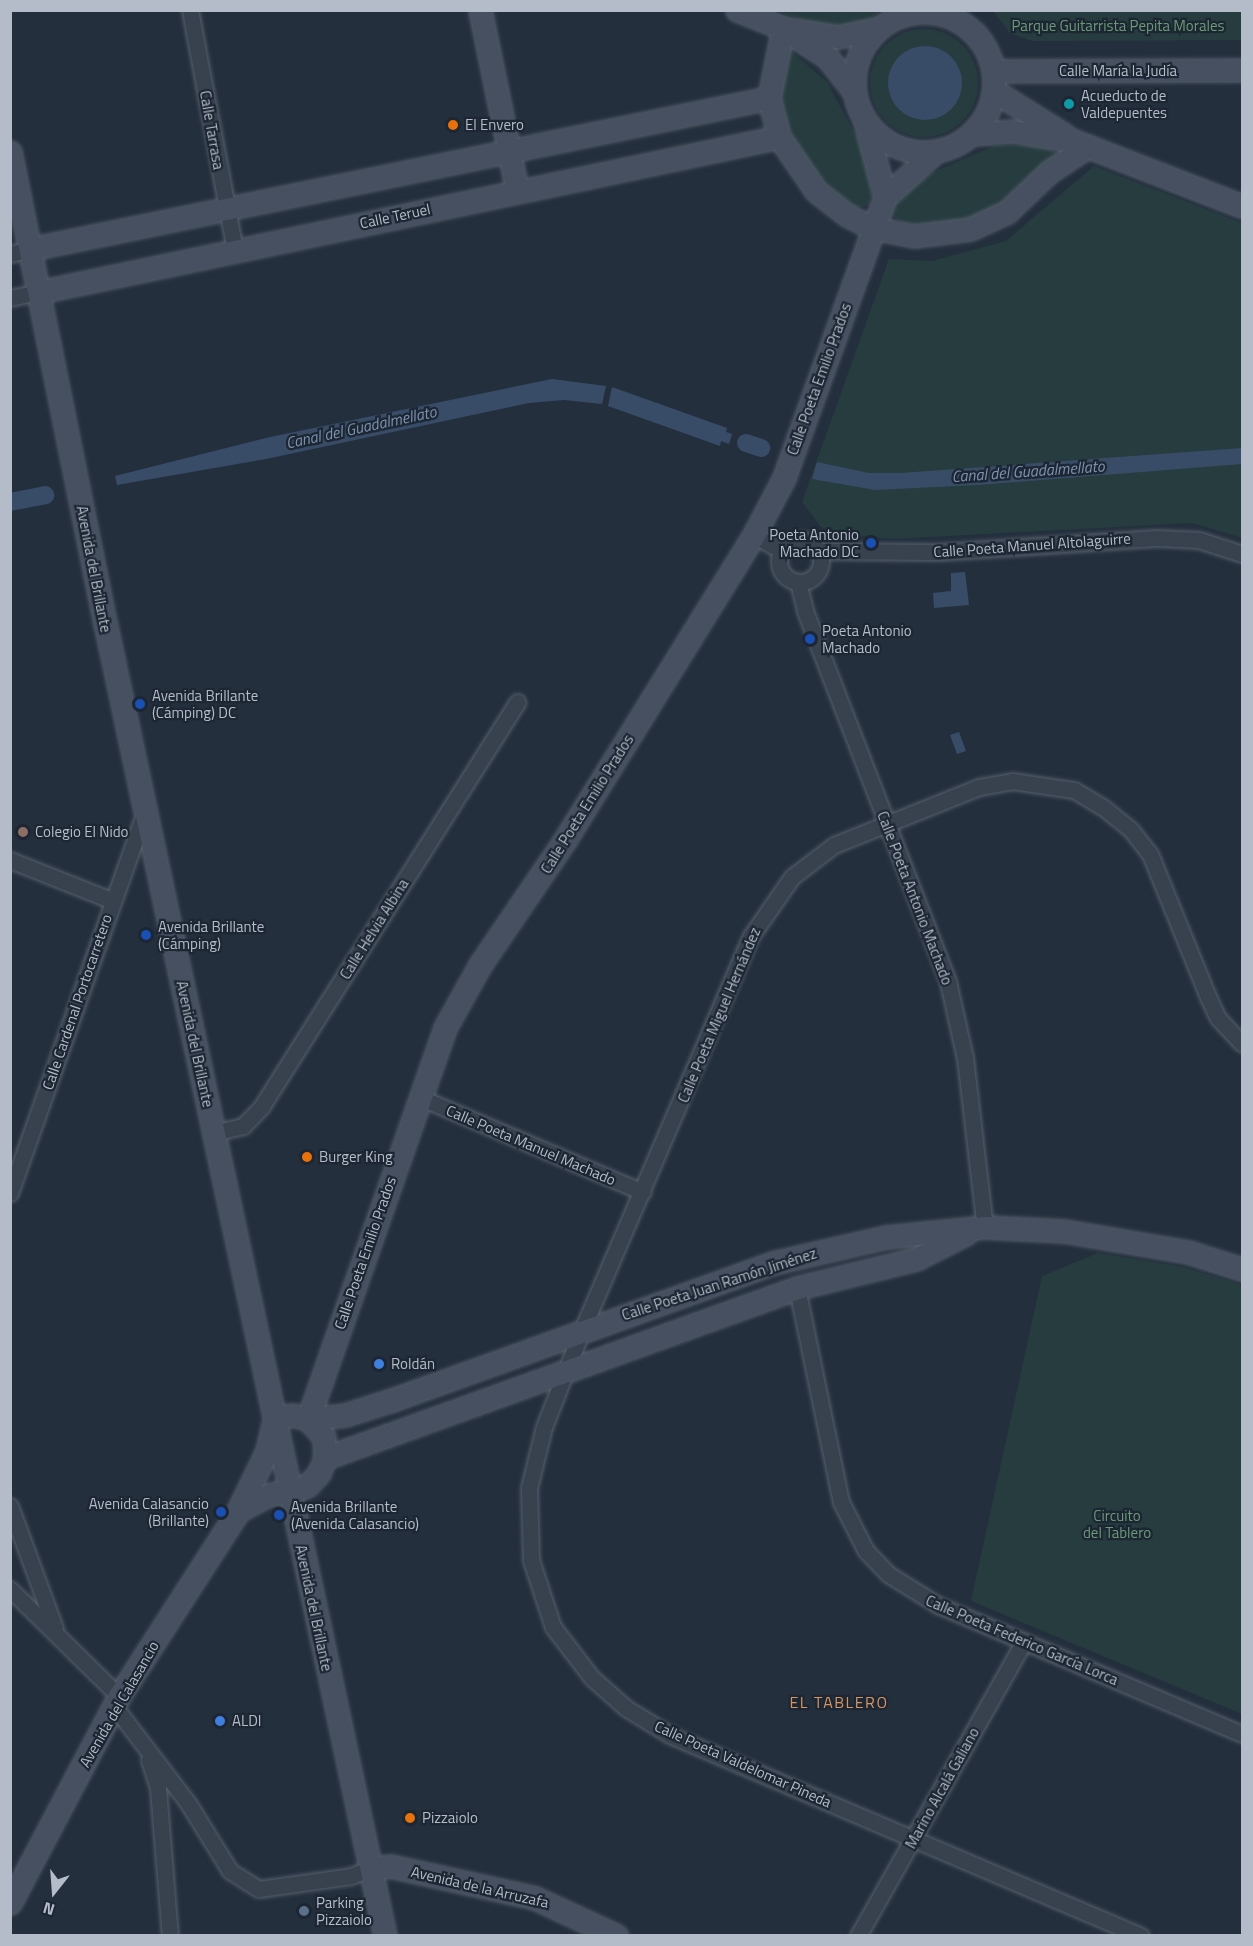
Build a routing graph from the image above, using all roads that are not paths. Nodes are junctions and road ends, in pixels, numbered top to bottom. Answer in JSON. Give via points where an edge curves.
{"nodes":[{"id":1,"x":190,"y":10,"type":"edge"},
{"id":2,"x":480,"y":10,"type":"edge"},
{"id":3,"x":973,"y":10,"type":"edge"},
{"id":4,"x":917,"y":11,"type":"edge"},
{"id":5,"x":749,"y":13,"type":"edge"},
{"id":6,"x":783,"y":28,"type":"junction"},
{"id":7,"x":877,"y":29,"type":"junction"},
{"id":8,"x":981,"y":41,"type":"junction"},
{"id":9,"x":1242,"y":70,"type":"edge"},
{"id":10,"x":994,"y":81,"type":"junction"},
{"id":11,"x":853,"y":90,"type":"junction"},
{"id":12,"x":769,"y":98,"type":"junction"},
{"id":13,"x":865,"y":122,"type":"junction"},
{"id":14,"x":972,"y":134,"type":"junction"},
{"id":15,"x":779,"y":137,"type":"junction"},
{"id":16,"x":1081,"y":144,"type":"junction"},
{"id":17,"x":508,"y":150,"type":"junction"},
{"id":18,"x":10,"y":152,"type":"edge"},
{"id":19,"x":935,"y":152,"type":"junction"},
{"id":20,"x":517,"y":190,"type":"junction"},
{"id":21,"x":885,"y":197,"type":"junction"},
{"id":22,"x":1242,"y":206,"type":"edge"},
{"id":23,"x":226,"y":209,"type":"junction"},
{"id":24,"x":873,"y":228,"type":"junction"},
{"id":25,"x":234,"y":250,"type":"junction"},
{"id":26,"x":20,"y":252,"type":"edge"},
{"id":27,"x":39,"y":292,"type":"junction"},
{"id":28,"x":10,"y":298,"type":"edge"},
{"id":29,"x":754,"y":535,"type":"junction"},
{"id":30,"x":782,"y":551,"type":"junction"},
{"id":31,"x":819,"y":551,"type":"junction"},
{"id":32,"x":1242,"y":554,"type":"edge"},
{"id":33,"x":798,"y":582,"type":"junction"},
{"id":34,"x":517,"y":702,"type":"dead end"},
{"id":35,"x":146,"y":811,"type":"junction"},
{"id":36,"x":887,"y":822,"type":"junction"},
{"id":37,"x":10,"y":860,"type":"edge"},
{"id":38,"x":113,"y":901,"type":"junction"},
{"id":39,"x":1242,"y":1044,"type":"edge"},
{"id":40,"x":419,"y":1097,"type":"junction"},
{"id":41,"x":213,"y":1133,"type":"junction"},
{"id":42,"x":643,"y":1192,"type":"junction"},
{"id":43,"x":10,"y":1193,"type":"edge"},
{"id":44,"x":985,"y":1227,"type":"junction"},
{"id":45,"x":1242,"y":1269,"type":"edge"},
{"id":46,"x":797,"y":1288,"type":"junction"},
{"id":47,"x":582,"y":1330,"type":"junction"},
{"id":48,"x":566,"y":1371,"type":"junction"},
{"id":49,"x":275,"y":1418,"type":"junction"},
{"id":50,"x":308,"y":1419,"type":"junction"},
{"id":51,"x":325,"y":1458,"type":"junction"},
{"id":52,"x":289,"y":1491,"type":"junction"},
{"id":53,"x":10,"y":1506,"type":"edge"},
{"id":54,"x":238,"y":1511,"type":"junction"},
{"id":55,"x":10,"y":1589,"type":"edge"},
{"id":56,"x":56,"y":1631,"type":"junction"},
{"id":57,"x":1024,"y":1641,"type":"junction"},
{"id":58,"x":117,"y":1701,"type":"junction"},
{"id":59,"x":1242,"y":1734,"type":"edge"},
{"id":60,"x":147,"y":1752,"type":"junction"},
{"id":61,"x":914,"y":1838,"type":"junction"},
{"id":62,"x":372,"y":1868,"type":"junction"},
{"id":63,"x":10,"y":1903,"type":"edge"},
{"id":64,"x":384,"y":1934,"type":"edge"},
{"id":65,"x":170,"y":1935,"type":"edge"},
{"id":66,"x":617,"y":1935,"type":"edge"},
{"id":67,"x":858,"y":1935,"type":"edge"},
{"id":68,"x":1141,"y":1935,"type":"edge"}],
"edges":[{"from":1,"to":23,"type":"street","name":"Calle Tarrasa"},
{"from":2,"to":17,"type":"main road"},
{"from":3,"to":8,"type":"main road"},
{"from":4,"to":7,"type":"main road","via":[[895,17]]},
{"from":4,"to":8,"type":"main road","via":[[941,14],[963,24]]},
{"from":5,"to":6,"type":"main road"},
{"from":6,"to":7,"type":"main road","via":[[838,38]]},
{"from":6,"to":11,"type":"main road","via":[[827,57]]},
{"from":6,"to":12,"type":"main road"},
{"from":7,"to":11,"type":"main road","via":[[862,47],[854,68]]},
{"from":8,"to":10,"type":"main road"},
{"from":9,"to":10,"type":"main road","name":"Calle María la Judía"},
{"from":10,"to":14,"type":"main road","via":[[988,112]]},
{"from":10,"to":16,"type":"main road"},
{"from":11,"to":13,"type":"main road"},
{"from":12,"to":15,"type":"main road"},
{"from":12,"to":17,"type":"main road"},
{"from":13,"to":19,"type":"main road","via":[[896,147]]},
{"from":13,"to":21,"type":"main road"},
{"from":14,"to":16,"type":"main road","via":[[1011,131]]},
{"from":14,"to":19,"type":"main road","via":[[955,146]]},
{"from":15,"to":20,"type":"main road","name":"Calle Teruel"},
{"from":15,"to":24,"type":"main road","via":[[816,191],[847,215]]},
{"from":16,"to":22,"type":"main road"},
{"from":16,"to":24,"type":"main road","via":[[1006,212],[970,229],[914,236]]},
{"from":17,"to":20,"type":"main road"},
{"from":17,"to":23,"type":"main road"},
{"from":18,"to":26,"type":"main road","name":"Avenida del Brillante"},
{"from":19,"to":21,"type":"main road"},
{"from":20,"to":25,"type":"main road","name":"Calle Teruel"},
{"from":21,"to":24,"type":"main road","name":"Calle Poeta Emilio Prados"},
{"from":23,"to":25,"type":"street","name":"Calle Tarrasa"},
{"from":23,"to":26,"type":"main road"},
{"from":24,"to":29,"type":"main road","name":"Calle Poeta Emilio Prados","via":[[784,478]]},
{"from":25,"to":27,"type":"main road","name":"Calle Teruel"},
{"from":26,"to":27,"type":"main road","name":"Avenida del Brillante"},
{"from":27,"to":28,"type":"street","name":"Calle Teruel"},
{"from":27,"to":35,"type":"main road","name":"Avenida del Brillante"},
{"from":29,"to":30,"type":"street"},
{"from":29,"to":40,"type":"main road","name":"Calle Poeta Emilio Prados","via":[[567,837],[467,987],[445,1028]]},
{"from":30,"to":31,"type":"street","via":[[791,542],[803,540]]},
{"from":30,"to":33,"type":"street","via":[[781,568]]},
{"from":31,"to":32,"type":"street","name":"Calle Poeta Manuel Altolaguirre","via":[[939,552],[1156,538],[1199,540]]},
{"from":31,"to":33,"type":"street","via":[[819,571],[809,580]]},
{"from":33,"to":36,"type":"street","name":"Calle Poeta Antonio Machado","via":[[804,611]]},
{"from":34,"to":41,"type":"street","name":"Calle Helvia Albina","via":[[262,1106],[243,1126]]},
{"from":35,"to":38,"type":"street","name":"Calle Cardenal Portocarretero"},
{"from":35,"to":41,"type":"main road","name":"Avenida del Brillante"},
{"from":36,"to":39,"type":"street","name":"Calle Poeta Miguel Hernández","via":[[980,787],[1012,781],[1074,790],[1104,808],[1131,830],[1150,854],[1218,1018]]},
{"from":36,"to":42,"type":"street","name":"Calle Poeta Miguel Hernández","via":[[813,859],[781,890],[761,917]]},
{"from":36,"to":44,"type":"street","name":"Calle Poeta Antonio Machado","via":[[931,932],[957,1020],[968,1075]]},
{"from":37,"to":38,"type":"street"},
{"from":38,"to":43,"type":"street","name":"Calle Cardenal Portocarretero"},
{"from":40,"to":42,"type":"street","name":"Calle Poeta Manuel Machado"},
{"from":40,"to":50,"type":"main road","name":"Calle Poeta Emilio Prados"},
{"from":41,"to":49,"type":"main road","name":"Avenida del Brillante"},
{"from":42,"to":47,"type":"street","name":"Calle Poeta Miguel Hernández"},
{"from":44,"to":45,"type":"main road","via":[[1064,1231],[1126,1240],[1188,1252]]},
{"from":44,"to":46,"type":"main road","name":"Calle Poeta Juan Ramón Jiménez","via":[[916,1259]]},
{"from":44,"to":47,"type":"main road","name":"Calle Poeta Juan Ramón Jiménez","via":[[886,1237],[798,1256]]},
{"from":46,"to":48,"type":"main road","name":"Calle Poeta Juan Ramón Jiménez"},
{"from":46,"to":57,"type":"street","name":"Calle Poeta Federico García Lorca","via":[[837,1486],[855,1534],[888,1575],[920,1596]]},
{"from":47,"to":48,"type":"street","name":"Calle Poeta Valdelomar Pineda"},
{"from":47,"to":50,"type":"main road","name":"Calle Poeta Juan Ramón Jiménez","via":[[345,1415]]},
{"from":48,"to":51,"type":"main road","name":"Calle Poeta Juan Ramón Jiménez"},
{"from":48,"to":61,"type":"street","name":"Calle Poeta Valdelomar Pineda","via":[[534,1458],[528,1523],[531,1560],[540,1594],[553,1626],[572,1654],[626,1708],[670,1735]]},
{"from":49,"to":50,"type":"main road","name":"Calle Poeta Juan Ramón Jiménez","via":[[292,1415]]},
{"from":49,"to":52,"type":"main road","name":"Avenida del Brillante"},
{"from":49,"to":54,"type":"main road","name":"Avenida del Calasancio","via":[[267,1451]]},
{"from":50,"to":51,"type":"main road","via":[[324,1437]]},
{"from":51,"to":52,"type":"main road","name":"Avenida del Calasancio","via":[[319,1473],[307,1486]]},
{"from":52,"to":54,"type":"main road","name":"Avenida del Calasancio","via":[[268,1495]]},
{"from":52,"to":62,"type":"main road","name":"Avenida del Brillante"},
{"from":53,"to":56,"type":"street"},
{"from":54,"to":58,"type":"main road","name":"Avenida del Calasancio"},
{"from":55,"to":56,"type":"street"},
{"from":56,"to":58,"type":"street"},
{"from":57,"to":59,"type":"street","name":"Calle Poeta Federico García Lorca"},
{"from":57,"to":61,"type":"street","name":"Marino Alcalá Galiano"},
{"from":58,"to":60,"type":"street"},
{"from":58,"to":63,"type":"main road","name":"Avenida del Calasancio"},
{"from":60,"to":62,"type":"street","via":[[188,1803],[230,1871],[259,1889],[351,1876]]},
{"from":60,"to":65,"type":"street","via":[[158,1788]]},
{"from":61,"to":67,"type":"street","name":"Marino Alcalá Galiano"},
{"from":61,"to":68,"type":"street","name":"Calle Poeta Valdelomar Pineda"},
{"from":62,"to":64,"type":"main road","name":"Avenida del Brillante"},
{"from":62,"to":66,"type":"main road","name":"Avenida de la Arruzafa","via":[[390,1866],[535,1898]]}]}
